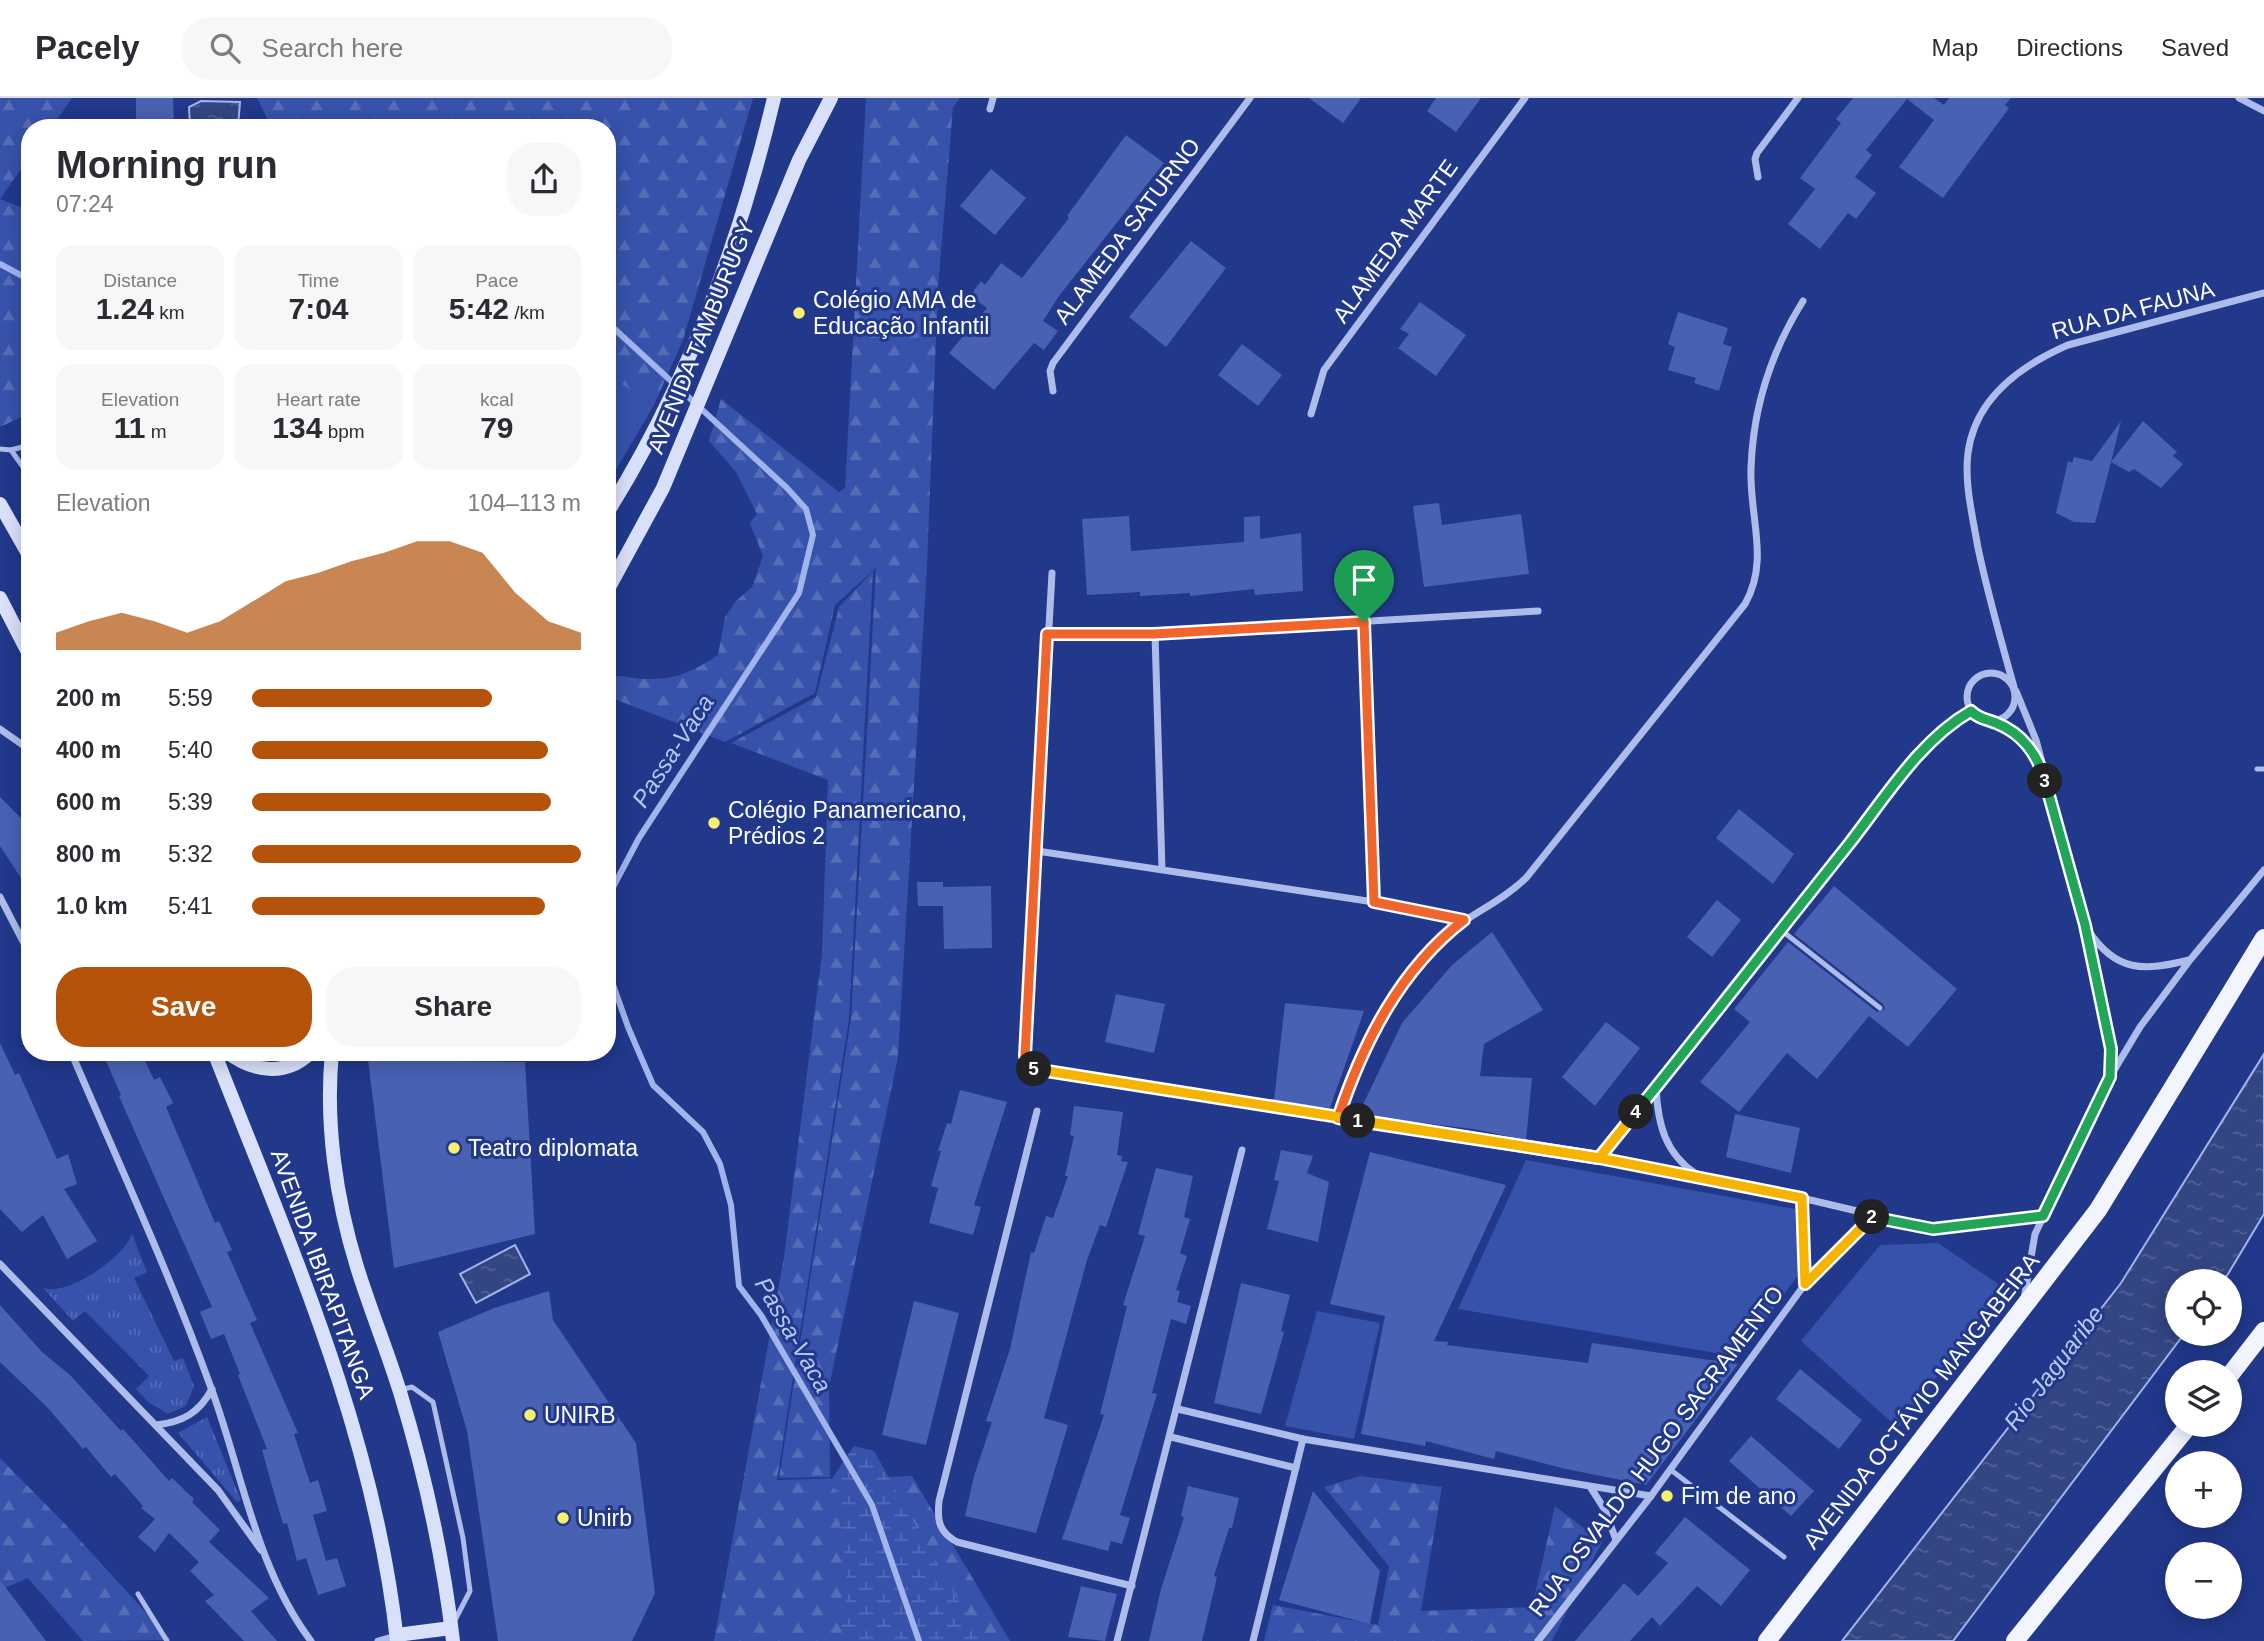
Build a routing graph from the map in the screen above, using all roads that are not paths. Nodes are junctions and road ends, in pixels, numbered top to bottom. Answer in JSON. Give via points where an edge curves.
{"nodes":[{"id":1,"x":774,"y":98,"type":"edge"},
{"id":2,"x":831,"y":98,"type":"edge"},
{"id":3,"x":993,"y":98,"type":"edge"},
{"id":4,"x":1250,"y":98,"type":"edge"},
{"id":5,"x":1525,"y":98,"type":"edge"},
{"id":6,"x":1798,"y":98,"type":"edge"},
{"id":7,"x":2239,"y":98,"type":"edge"},
{"id":8,"x":990,"y":109,"type":"dead end"},
{"id":9,"x":2264,"y":111,"type":"edge"},
{"id":10,"x":1758,"y":177,"type":"dead end"},
{"id":11,"x":2264,"y":293,"type":"edge"},
{"id":12,"x":1802,"y":301,"type":"dead end"},
{"id":13,"x":1053,"y":391,"type":"dead end"},
{"id":14,"x":1311,"y":414,"type":"dead end"},
{"id":15,"x":21,"y":447,"type":"edge"},
{"id":16,"x":0,"y":449,"type":"edge"},
{"id":17,"x":11,"y":450,"type":"junction"},
{"id":18,"x":21,"y":464,"type":"edge"},
{"id":19,"x":616,"y":497,"type":"edge"},
{"id":20,"x":0,"y":504,"type":"edge"},
{"id":21,"x":21,"y":541,"type":"edge"},
{"id":22,"x":1052,"y":573,"type":"dead end"},
{"id":23,"x":616,"y":575,"type":"edge"},
{"id":24,"x":0,"y":598,"type":"edge"},
{"id":25,"x":1538,"y":611,"type":"dead end"},
{"id":26,"x":1364,"y":622,"type":"junction"},
{"id":27,"x":1047,"y":634,"type":"junction"},
{"id":28,"x":1154,"y":634,"type":"junction"},
{"id":29,"x":21,"y":639,"type":"edge"},
{"id":30,"x":2015,"y":689,"type":"junction"},
{"id":31,"x":1971,"y":711,"type":"junction"},
{"id":32,"x":1992,"y":721,"type":"junction"},
{"id":33,"x":0,"y":729,"type":"edge"},
{"id":34,"x":21,"y":744,"type":"edge"},
{"id":35,"x":2041,"y":768,"type":"junction"},
{"id":36,"x":1037,"y":851,"type":"junction"},
{"id":37,"x":1162,"y":869,"type":"junction"},
{"id":38,"x":2264,"y":870,"type":"edge"},
{"id":39,"x":0,"y":897,"type":"edge"},
{"id":40,"x":1374,"y":902,"type":"junction"},
{"id":41,"x":1464,"y":920,"type":"junction"},
{"id":42,"x":2085,"y":925,"type":"junction"},
{"id":43,"x":1780,"y":929,"type":"junction"},
{"id":44,"x":21,"y":938,"type":"edge"},
{"id":45,"x":2264,"y":938,"type":"edge"},
{"id":46,"x":2190,"y":960,"type":"junction"},
{"id":47,"x":1880,"y":1008,"type":"dead end"},
{"id":48,"x":75,"y":1061,"type":"edge"},
{"id":49,"x":218,"y":1061,"type":"edge"},
{"id":50,"x":242,"y":1061,"type":"edge"},
{"id":51,"x":298,"y":1061,"type":"edge"},
{"id":52,"x":332,"y":1061,"type":"edge"},
{"id":53,"x":2110,"y":1077,"type":"junction"},
{"id":54,"x":1656,"y":1088,"type":"junction"},
{"id":55,"x":1037,"y":1111,"type":"dead end"},
{"id":56,"x":1338,"y":1118,"type":"junction"},
{"id":57,"x":1241,"y":1150,"type":"dead end"},
{"id":58,"x":1599,"y":1158,"type":"junction"},
{"id":59,"x":1700,"y":1177,"type":"junction"},
{"id":60,"x":1802,"y":1198,"type":"junction"},
{"id":61,"x":1872,"y":1216,"type":"junction"},
{"id":62,"x":2043,"y":1216,"type":"junction"},
{"id":63,"x":0,"y":1264,"type":"edge"},
{"id":64,"x":1805,"y":1284,"type":"junction"},
{"id":65,"x":2023,"y":1310,"type":"junction"},
{"id":66,"x":2264,"y":1331,"type":"edge"},
{"id":67,"x":2242,"y":1360,"type":"edge"},
{"id":68,"x":212,"y":1389,"type":"junction"},
{"id":69,"x":400,"y":1390,"type":"junction"},
{"id":70,"x":1178,"y":1409,"type":"junction"},
{"id":71,"x":156,"y":1425,"type":"junction"},
{"id":72,"x":1171,"y":1437,"type":"junction"},
{"id":73,"x":2180,"y":1437,"type":"edge"},
{"id":74,"x":1303,"y":1440,"type":"junction"},
{"id":75,"x":1296,"y":1468,"type":"junction"},
{"id":76,"x":1671,"y":1470,"type":"junction"},
{"id":77,"x":1591,"y":1488,"type":"junction"},
{"id":78,"x":1651,"y":1496,"type":"junction"},
{"id":79,"x":1616,"y":1540,"type":"junction"},
{"id":80,"x":1784,"y":1557,"type":"dead end"},
{"id":81,"x":266,"y":1558,"type":"junction"},
{"id":82,"x":1132,"y":1586,"type":"junction"},
{"id":83,"x":138,"y":1594,"type":"dead end"},
{"id":84,"x":452,"y":1635,"type":"edge"},
{"id":85,"x":397,"y":1638,"type":"edge"},
{"id":86,"x":167,"y":1641,"type":"edge"},
{"id":87,"x":311,"y":1641,"type":"edge"},
{"id":88,"x":378,"y":1641,"type":"edge"},
{"id":89,"x":1117,"y":1641,"type":"edge"},
{"id":90,"x":1253,"y":1641,"type":"edge"},
{"id":91,"x":1538,"y":1641,"type":"edge"},
{"id":92,"x":1767,"y":1641,"type":"edge"},
{"id":93,"x":2015,"y":1641,"type":"edge"}],
"edges":[{"from":1,"to":19,"type":"main road","name":"AVENIDA TAMBURUGY","via":[[755,170],[699,331],[661,419]]},
{"from":2,"to":23,"type":"main road","name":"AVENIDA TAMBURUGY","via":[[799,160],[663,488]]},
{"from":3,"to":8,"type":"street"},
{"from":4,"to":13,"type":"street","name":"ALAMEDA SATURNO","via":[[1053,363]]},
{"from":5,"to":14,"type":"street","name":"ALAMEDA MARTE","via":[[1324,370]]},
{"from":6,"to":10,"type":"street","via":[[1757,153]]},
{"from":7,"to":9,"type":"street"},
{"from":11,"to":30,"type":"street","name":"RUA DA FAUNA","via":[[2068,345],[2012,375],[1993,396],[1968,453],[1969,484],[1987,593]]},
{"from":12,"to":41,"type":"street","via":[[1782,334],[1761,396],[1751,468],[1760,564],[1756,585],[1526,878],[1490,908]]},
{"from":15,"to":17,"type":"lane"},
{"from":16,"to":17,"type":"lane"},
{"from":17,"to":18,"type":"lane"},
{"from":20,"to":21,"type":"main road"},
{"from":22,"to":27,"type":"street"},
{"from":24,"to":29,"type":"main road"},
{"from":25,"to":26,"type":"street"},
{"from":26,"to":28,"type":"street"},
{"from":26,"to":40,"type":"street"},
{"from":27,"to":28,"type":"street"},
{"from":27,"to":36,"type":"street"},
{"from":28,"to":37,"type":"street"},
{"from":30,"to":31,"type":"street","via":[[1993,672],[1976,677],[1967,696]]},
{"from":30,"to":32,"type":"street","via":[[2014,708]]},
{"from":30,"to":35,"type":"street","name":"RUA DA FAUNA","via":[[2036,740]]},
{"from":31,"to":32,"type":"street"},
{"from":31,"to":43,"type":"street","via":[[1936,737]]},
{"from":32,"to":35,"type":"street","via":[[2020,737]]},
{"from":33,"to":34,"type":"street"},
{"from":35,"to":42,"type":"street","name":"RUA DA FAUNA"},
{"from":36,"to":37,"type":"street"},
{"from":36,"to":56,"type":"street","via":[[1025,1056],[1038,1072]]},
{"from":37,"to":40,"type":"street"},
{"from":38,"to":46,"type":"street"},
{"from":39,"to":44,"type":"street"},
{"from":40,"to":41,"type":"street"},
{"from":41,"to":56,"type":"street","via":[[1444,936],[1396,994],[1371,1034]]},
{"from":42,"to":46,"type":"street","via":[[2098,946],[2129,966],[2146,969]]},
{"from":42,"to":53,"type":"street","name":"RUA DA FAUNA","via":[[2109,1028]]},
{"from":43,"to":47,"type":"lane"},
{"from":43,"to":54,"type":"street"},
{"from":45,"to":65,"type":"main road","name":"AVENIDA OCTÁVIO MANGABEIRA","via":[[2127,1166]]},
{"from":46,"to":53,"type":"street"},
{"from":48,"to":68,"type":"street"},
{"from":49,"to":85,"type":"main road","name":"AVENIDA IBIRAPITANGA","via":[[335,1360],[381,1534]]},
{"from":50,"to":51,"type":"main road","via":[[273,1069]]},
{"from":52,"to":69,"type":"main road","name":"AVENIDA IBIRAPITANGA","via":[[340,1196],[357,1268]]},
{"from":53,"to":62,"type":"street"},
{"from":54,"to":58,"type":"street"},
{"from":54,"to":59,"type":"street","via":[[1657,1112],[1668,1149]]},
{"from":55,"to":82,"type":"street","via":[[937,1518],[948,1537],[957,1542]]},
{"from":56,"to":58,"type":"street"},
{"from":57,"to":70,"type":"street"},
{"from":58,"to":59,"type":"street"},
{"from":59,"to":60,"type":"street"},
{"from":60,"to":61,"type":"street"},
{"from":60,"to":64,"type":"street","name":"RUA OSVALDO HUGO SACRAMENTO"},
{"from":61,"to":62,"type":"street","via":[[1933,1229]]},
{"from":61,"to":64,"type":"street","name":"RUA OSVALDO HUGO SACRAMENTO"},
{"from":62,"to":65,"type":"street","via":[[2035,1234]]},
{"from":63,"to":71,"type":"street"},
{"from":64,"to":76,"type":"street","name":"RUA OSVALDO HUGO SACRAMENTO"},
{"from":65,"to":92,"type":"main road","name":"AVENIDA OCTÁVIO MANGABEIRA"},
{"from":66,"to":67,"type":"main road"},
{"from":68,"to":71,"type":"street","via":[[196,1412]]},
{"from":68,"to":81,"type":"street"},
{"from":69,"to":84,"type":"main road","name":"AVENIDA IBIRAPITANGA","via":[[433,1518]]},
{"from":69,"to":84,"type":"lane","via":[[412,1387],[433,1402],[453,1488],[470,1591]]},
{"from":70,"to":72,"type":"street"},
{"from":70,"to":74,"type":"street"},
{"from":71,"to":81,"type":"street","via":[[218,1490]]},
{"from":72,"to":75,"type":"street"},
{"from":72,"to":82,"type":"street"},
{"from":73,"to":93,"type":"main road"},
{"from":74,"to":75,"type":"street"},
{"from":74,"to":77,"type":"street"},
{"from":75,"to":90,"type":"street"},
{"from":76,"to":78,"type":"street","name":"RUA OSVALDO HUGO SACRAMENTO"},
{"from":76,"to":80,"type":"lane"},
{"from":77,"to":78,"type":"street"},
{"from":77,"to":79,"type":"street"},
{"from":78,"to":79,"type":"street","name":"RUA OSVALDO HUGO SACRAMENTO"},
{"from":79,"to":91,"type":"street","name":"RUA OSVALDO HUGO SACRAMENTO"},
{"from":81,"to":87,"type":"street","via":[[286,1603]]},
{"from":82,"to":89,"type":"street"},
{"from":83,"to":86,"type":"lane"},
{"from":84,"to":85,"type":"main road"},
{"from":85,"to":88,"type":"street"}]}
